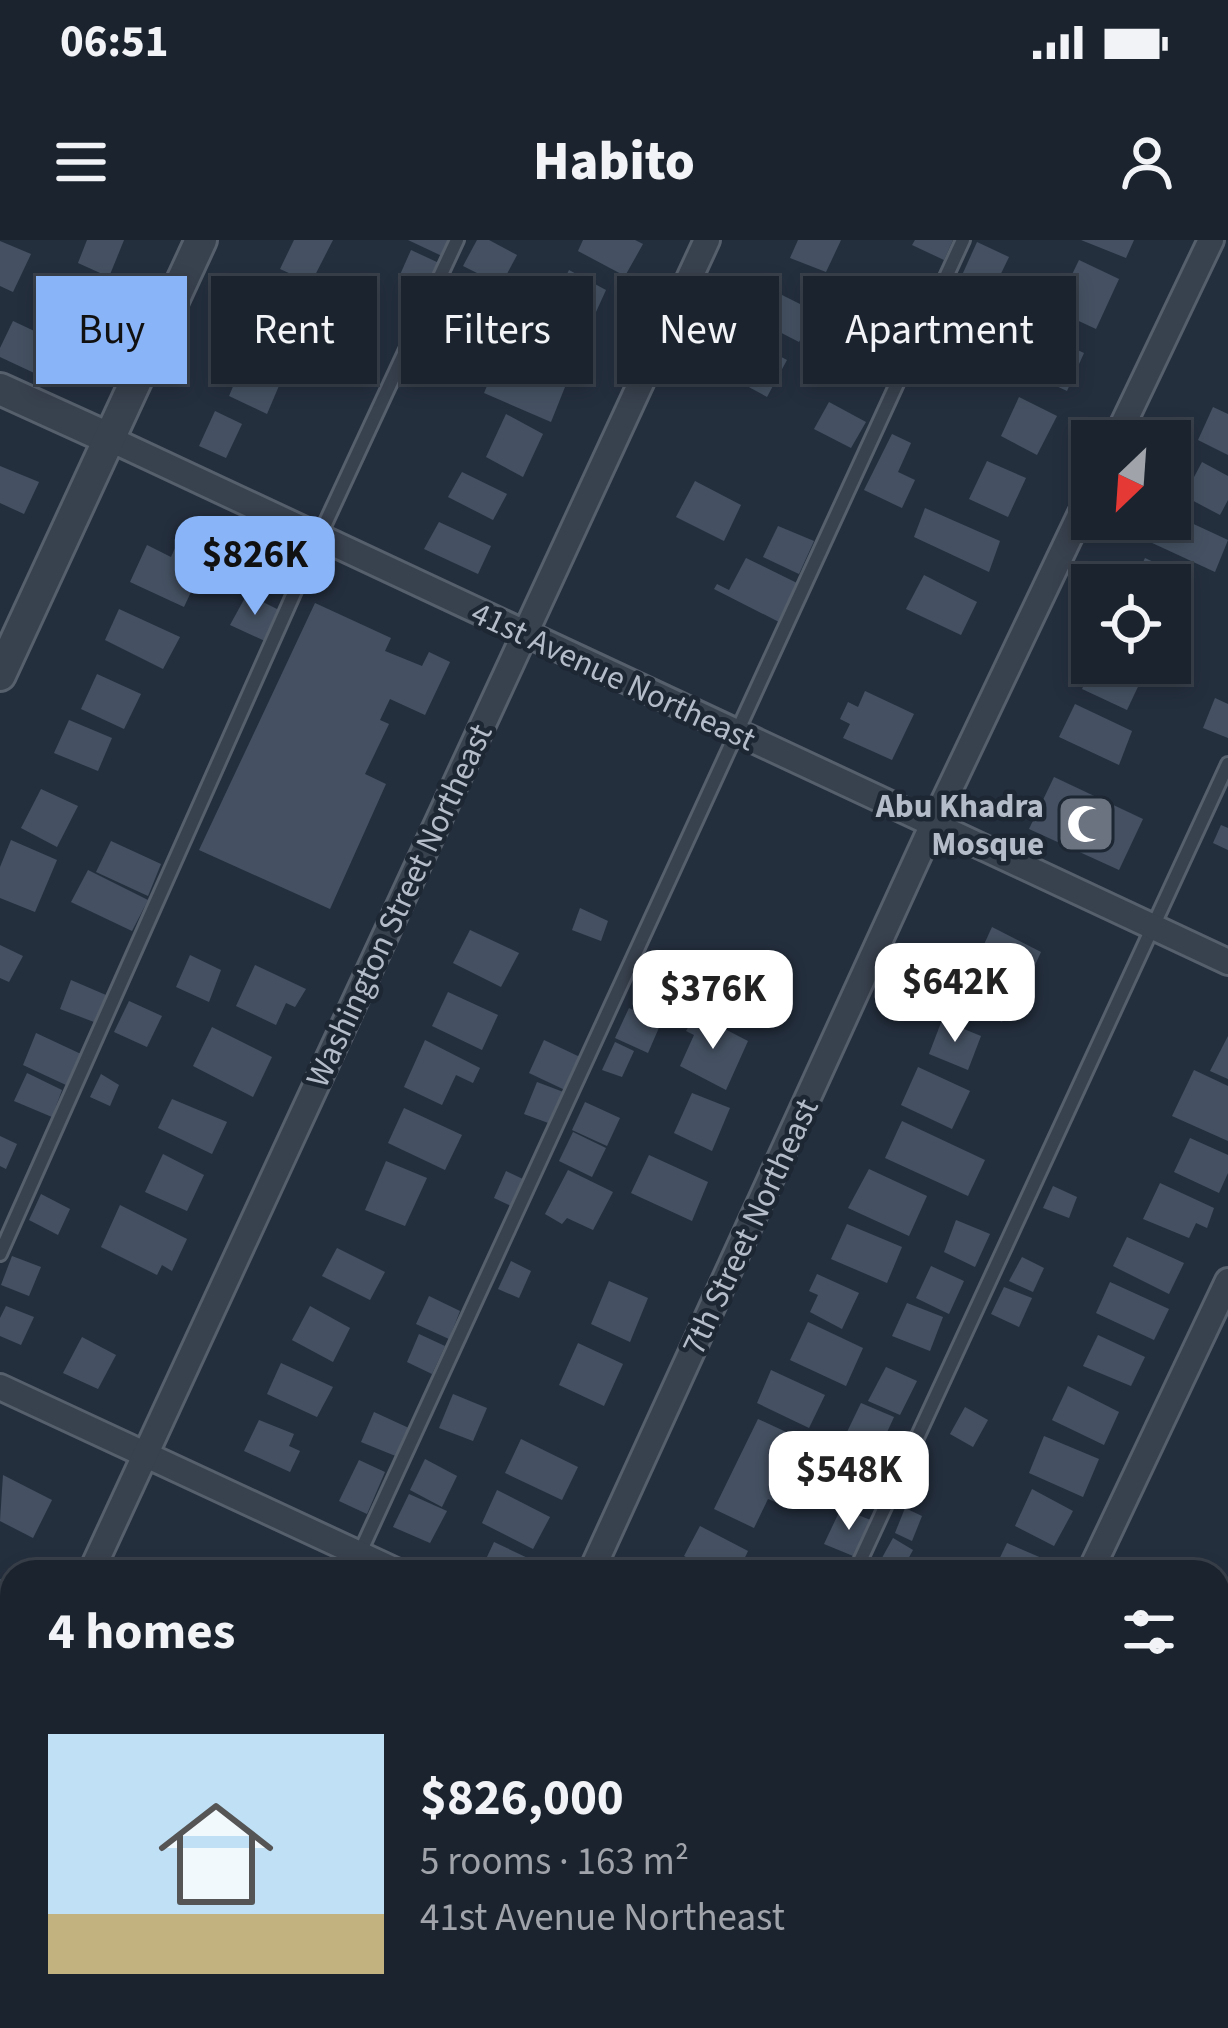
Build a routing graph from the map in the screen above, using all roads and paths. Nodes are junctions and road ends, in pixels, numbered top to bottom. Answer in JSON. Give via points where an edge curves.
{"nodes":[{"id":1,"x":201,"y":240,"type":"edge"},
{"id":2,"x":457,"y":240,"type":"edge"},
{"id":3,"x":707,"y":240,"type":"edge"},
{"id":4,"x":963,"y":240,"type":"edge"},
{"id":5,"x":1210,"y":240,"type":"edge"},
{"id":6,"x":0,"y":389,"type":"edge"},
{"id":7,"x":1125,"y":420,"type":"edge"},
{"id":8,"x":108,"y":438,"type":"junction"},
{"id":9,"x":1071,"y":534,"type":"edge"},
{"id":10,"x":320,"y":537,"type":"junction"},
{"id":11,"x":524,"y":633,"type":"junction"},
{"id":12,"x":0,"y":675,"type":"edge"},
{"id":13,"x":736,"y":733,"type":"junction"},
{"id":14,"x":1228,"y":764,"type":"edge"},
{"id":15,"x":933,"y":824,"type":"junction"},
{"id":16,"x":1151,"y":926,"type":"junction"},
{"id":17,"x":1228,"y":962,"type":"edge"},
{"id":18,"x":0,"y":1254,"type":"edge"},
{"id":19,"x":1228,"y":1280,"type":"edge"},
{"id":20,"x":0,"y":1388,"type":"edge"},
{"id":21,"x":143,"y":1454,"type":"junction"},
{"id":22,"x":96,"y":1560,"type":"edge"},
{"id":23,"x":349,"y":1560,"type":"edge"},
{"id":24,"x":356,"y":1560,"type":"edge"},
{"id":25,"x":596,"y":1560,"type":"edge"},
{"id":26,"x":860,"y":1560,"type":"edge"},
{"id":27,"x":1096,"y":1560,"type":"edge"}],
"edges":[{"from":1,"to":8,"type":"street"},
{"from":2,"to":10,"type":"lane"},
{"from":3,"to":11,"type":"street","name":"Washington Street Northeast"},
{"from":4,"to":13,"type":"lane"},
{"from":5,"to":7,"type":"street"},
{"from":6,"to":8,"type":"street","name":"41st Avenue Northeast"},
{"from":8,"to":10,"type":"street","name":"41st Avenue Northeast"},
{"from":8,"to":12,"type":"street"},
{"from":9,"to":15,"type":"street","name":"7th Street Northeast"},
{"from":10,"to":11,"type":"street","name":"41st Avenue Northeast"},
{"from":10,"to":18,"type":"lane"},
{"from":11,"to":13,"type":"street","name":"41st Avenue Northeast"},
{"from":11,"to":21,"type":"street","name":"Washington Street Northeast"},
{"from":13,"to":15,"type":"street","name":"41st Avenue Northeast"},
{"from":13,"to":24,"type":"lane"},
{"from":14,"to":16,"type":"lane"},
{"from":15,"to":16,"type":"street","name":"41st Avenue Northeast"},
{"from":15,"to":25,"type":"street","name":"7th Street Northeast"},
{"from":16,"to":17,"type":"street","name":"41st Avenue Northeast"},
{"from":16,"to":26,"type":"lane"},
{"from":19,"to":27,"type":"street"},
{"from":20,"to":21,"type":"street"},
{"from":21,"to":22,"type":"street","name":"Washington Street Northeast"},
{"from":21,"to":23,"type":"street"}]}
